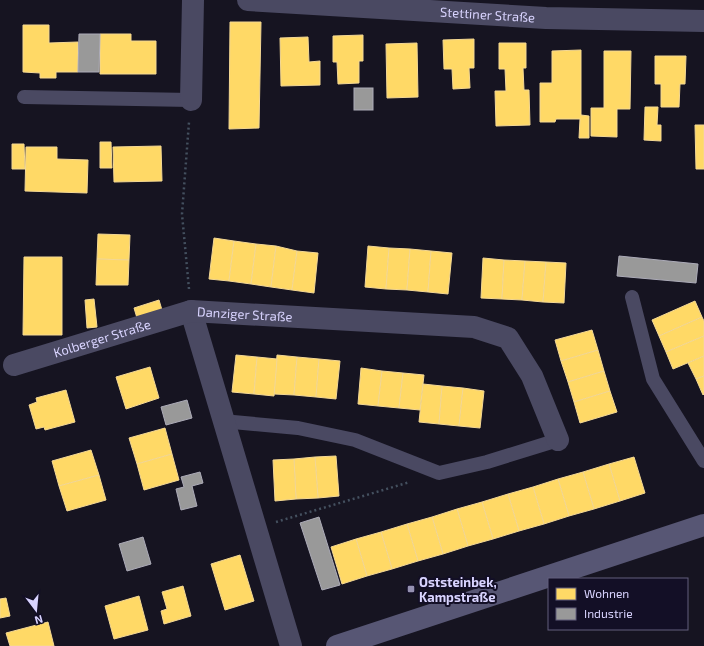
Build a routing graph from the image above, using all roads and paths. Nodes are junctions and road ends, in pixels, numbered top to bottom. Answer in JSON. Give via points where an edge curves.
{"nodes":[{"id":1,"x":193,"y":0,"type":"edge"},
{"id":2,"x":248,"y":0,"type":"edge"},
{"id":3,"x":704,"y":21,"type":"edge"},
{"id":4,"x":24,"y":97,"type":"dead end"},
{"id":5,"x":191,"y":100,"type":"junction"},
{"id":6,"x":632,"y":297,"type":"dead end"},
{"id":7,"x":191,"y":312,"type":"junction"},
{"id":8,"x":14,"y":366,"type":"dead end"},
{"id":9,"x":222,"y":421,"type":"junction"},
{"id":10,"x":558,"y":440,"type":"joint"},
{"id":11,"x":704,"y":460,"type":"edge"},
{"id":12,"x":439,"y":473,"type":"junction"},
{"id":13,"x":704,"y":525,"type":"edge"},
{"id":14,"x":255,"y":528,"type":"junction"},
{"id":15,"x":291,"y":646,"type":"edge"},
{"id":16,"x":337,"y":646,"type":"edge"}],
"edges":[{"from":1,"to":5,"type":"street"},
{"from":2,"to":3,"type":"street","name":"Stettiner Straße","via":[[546,18]]},
{"from":4,"to":5,"type":"lane"},
{"from":5,"to":7,"type":"path","via":[[182,214]]},
{"from":6,"to":11,"type":"lane","via":[[653,379]]},
{"from":7,"to":8,"type":"street","name":"Kolberger Straße"},
{"from":7,"to":9,"type":"street","name":"Danziger Straße"},
{"from":7,"to":10,"type":"street","name":"Danziger Straße","via":[[474,327],[508,338],[532,376]]},
{"from":9,"to":12,"type":"lane","via":[[298,428],[355,440]]},
{"from":9,"to":14,"type":"street","name":"Danziger Straße"},
{"from":10,"to":12,"type":"lane","via":[[487,462]]},
{"from":12,"to":14,"type":"path"},
{"from":13,"to":16,"type":"main road"},
{"from":14,"to":15,"type":"street","name":"Danziger Straße"}]}
